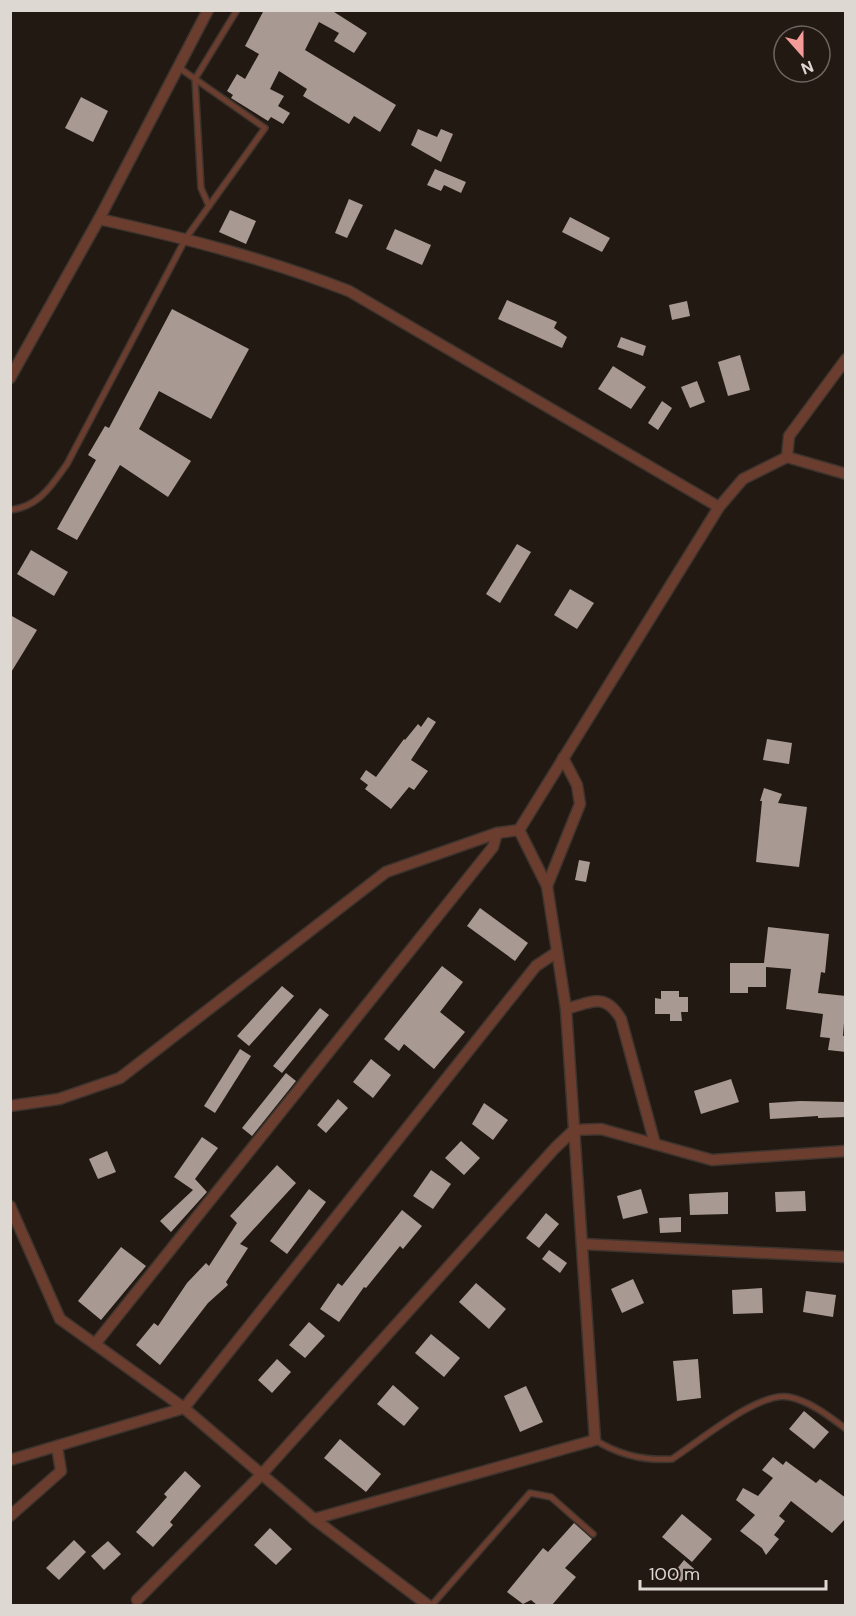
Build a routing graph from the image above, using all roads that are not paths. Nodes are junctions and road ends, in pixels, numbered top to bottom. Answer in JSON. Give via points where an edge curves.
{"nodes":[{"id":1,"x":208,"y":10,"type":"edge"},
{"id":2,"x":237,"y":10,"type":"edge"},
{"id":3,"x":178,"y":67,"type":"junction"},
{"id":4,"x":195,"y":79,"type":"junction"},
{"id":5,"x":208,"y":206,"type":"junction"},
{"id":6,"x":99,"y":219,"type":"junction"},
{"id":7,"x":186,"y":238,"type":"junction"},
{"id":8,"x":846,"y":359,"type":"edge"},
{"id":9,"x":10,"y":378,"type":"edge"},
{"id":10,"x":787,"y":457,"type":"junction"},
{"id":11,"x":846,"y":474,"type":"edge"},
{"id":12,"x":719,"y":507,"type":"junction"},
{"id":13,"x":10,"y":510,"type":"edge"},
{"id":14,"x":563,"y":758,"type":"junction"},
{"id":15,"x":519,"y":830,"type":"junction"},
{"id":16,"x":497,"y":833,"type":"junction"},
{"id":17,"x":547,"y":886,"type":"junction"},
{"id":18,"x":557,"y":952,"type":"junction"},
{"id":19,"x":566,"y":1008,"type":"junction"},
{"id":20,"x":10,"y":1106,"type":"edge"},
{"id":21,"x":574,"y":1130,"type":"junction"},
{"id":22,"x":655,"y":1144,"type":"junction"},
{"id":23,"x":846,"y":1151,"type":"edge"},
{"id":24,"x":10,"y":1206,"type":"edge"},
{"id":25,"x":582,"y":1244,"type":"junction"},
{"id":26,"x":846,"y":1257,"type":"edge"},
{"id":27,"x":95,"y":1344,"type":"junction"},
{"id":28,"x":184,"y":1408,"type":"junction"},
{"id":29,"x":846,"y":1430,"type":"edge"},
{"id":30,"x":595,"y":1440,"type":"junction"},
{"id":31,"x":57,"y":1447,"type":"junction"},
{"id":32,"x":10,"y":1460,"type":"edge"},
{"id":33,"x":261,"y":1475,"type":"junction"},
{"id":34,"x":10,"y":1516,"type":"edge"},
{"id":35,"x":314,"y":1519,"type":"junction"},
{"id":36,"x":593,"y":1534,"type":"dead end"},
{"id":37,"x":137,"y":1600,"type":"dead end"},
{"id":38,"x":430,"y":1605,"type":"edge"}],
"edges":[{"from":1,"to":3,"type":"street"},
{"from":2,"to":4,"type":"lane"},
{"from":3,"to":4,"type":"lane"},
{"from":3,"to":6,"type":"street"},
{"from":4,"to":5,"type":"lane","via":[[201,188]]},
{"from":4,"to":5,"type":"lane","via":[[265,128]]},
{"from":5,"to":7,"type":"lane"},
{"from":6,"to":7,"type":"street"},
{"from":6,"to":9,"type":"street"},
{"from":7,"to":12,"type":"street","via":[[284,265],[349,291]]},
{"from":7,"to":13,"type":"lane","via":[[67,464],[33,503]]},
{"from":8,"to":10,"type":"street","via":[[789,436]]},
{"from":10,"to":11,"type":"street"},
{"from":10,"to":12,"type":"street","via":[[743,479]]},
{"from":12,"to":14,"type":"street"},
{"from":14,"to":15,"type":"street"},
{"from":14,"to":17,"type":"street","via":[[577,785],[580,804]]},
{"from":15,"to":16,"type":"street"},
{"from":15,"to":17,"type":"street"},
{"from":16,"to":20,"type":"street","via":[[386,872],[120,1078],[58,1099]]},
{"from":16,"to":27,"type":"street","via":[[493,848]]},
{"from":17,"to":18,"type":"street"},
{"from":18,"to":19,"type":"street"},
{"from":18,"to":28,"type":"street","via":[[536,966]]},
{"from":19,"to":21,"type":"street"},
{"from":19,"to":22,"type":"street","via":[[595,1001],[613,1006],[621,1019]]},
{"from":21,"to":22,"type":"street","via":[[601,1129]]},
{"from":21,"to":25,"type":"street"},
{"from":21,"to":33,"type":"street"},
{"from":22,"to":23,"type":"street","via":[[712,1160]]},
{"from":24,"to":27,"type":"street","via":[[60,1319]]},
{"from":25,"to":26,"type":"street"},
{"from":25,"to":30,"type":"street"},
{"from":27,"to":28,"type":"street"},
{"from":28,"to":31,"type":"street"},
{"from":28,"to":33,"type":"street"},
{"from":29,"to":30,"type":"lane","via":[[824,1412],[789,1397],[768,1397],[672,1459],[616,1453]]},
{"from":30,"to":35,"type":"street"},
{"from":31,"to":32,"type":"street"},
{"from":31,"to":34,"type":"street","via":[[61,1471]]},
{"from":33,"to":35,"type":"street"},
{"from":33,"to":37,"type":"street"},
{"from":35,"to":38,"type":"street"},
{"from":36,"to":38,"type":"lane","via":[[551,1497],[530,1493]]}]}
